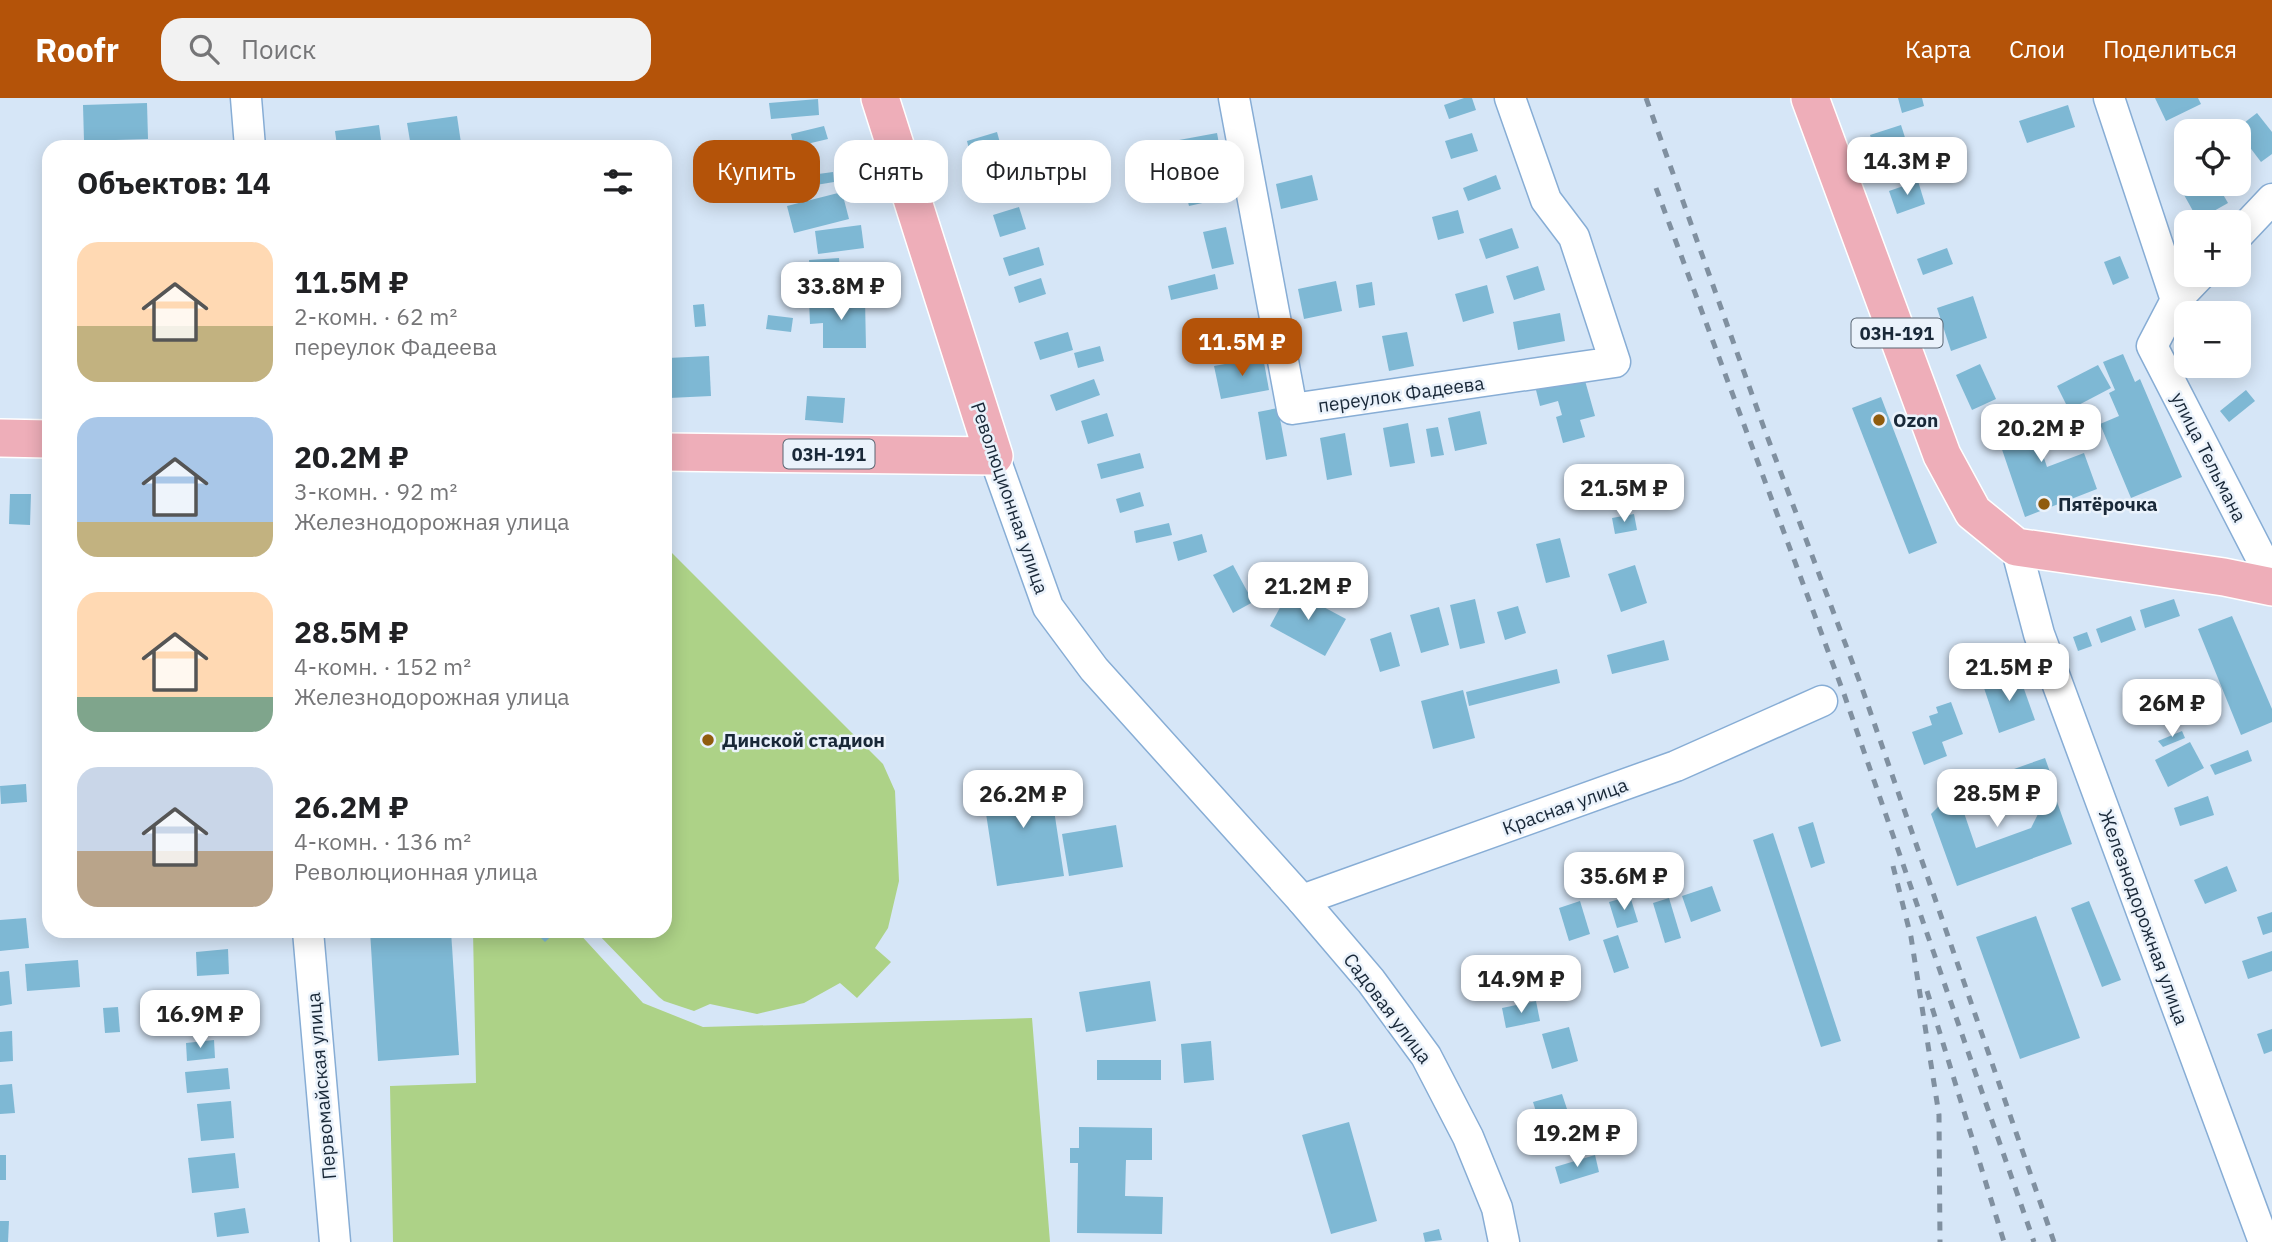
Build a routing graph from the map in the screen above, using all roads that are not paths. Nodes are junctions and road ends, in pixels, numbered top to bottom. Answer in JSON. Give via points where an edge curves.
{"nodes":[{"id":1,"x":246,"y":98,"type":"edge"},
{"id":2,"x":880,"y":98,"type":"edge"},
{"id":3,"x":1234,"y":98,"type":"edge"},
{"id":4,"x":1510,"y":98,"type":"edge"},
{"id":5,"x":1810,"y":98,"type":"edge"},
{"id":6,"x":2109,"y":98,"type":"edge"},
{"id":7,"x":249,"y":140,"type":"edge"},
{"id":8,"x":2272,"y":199,"type":"edge"},
{"id":9,"x":2251,"y":221,"type":"edge"},
{"id":10,"x":2188,"y":287,"type":"edge"},
{"id":11,"x":2176,"y":300,"type":"junction"},
{"id":12,"x":0,"y":438,"type":"edge"},
{"id":13,"x":42,"y":439,"type":"edge"},
{"id":14,"x":672,"y":452,"type":"edge"},
{"id":15,"x":994,"y":456,"type":"junction"},
{"id":16,"x":2016,"y":547,"type":"junction"},
{"id":17,"x":2272,"y":579,"type":"edge"},
{"id":18,"x":2272,"y":587,"type":"edge"},
{"id":19,"x":1822,"y":701,"type":"dead end"},
{"id":20,"x":1303,"y":900,"type":"junction"},
{"id":21,"x":309,"y":938,"type":"edge"},
{"id":22,"x":335,"y":1242,"type":"edge"},
{"id":23,"x":1504,"y":1242,"type":"edge"},
{"id":24,"x":2264,"y":1242,"type":"edge"}],
"edges":[{"from":1,"to":7,"type":"street"},
{"from":2,"to":15,"type":"main road","name":"Революционная улица"},
{"from":3,"to":4,"type":"street","name":"переулок Фадеева","via":[[1292,410],[1615,362],[1574,237],[1546,200]]},
{"from":5,"to":16,"type":"main road","number":"03Н-191","via":[[1942,455],[1973,512]]},
{"from":6,"to":11,"type":"street"},
{"from":8,"to":9,"type":"street"},
{"from":10,"to":11,"type":"street"},
{"from":11,"to":17,"type":"street","name":"улица Тельмана","via":[[2152,346]]},
{"from":12,"to":13,"type":"main road"},
{"from":14,"to":15,"type":"main road","number":"03Н-191"},
{"from":15,"to":20,"type":"street","name":"Революционная улица","via":[[1048,607],[1094,669]]},
{"from":16,"to":18,"type":"main road"},
{"from":16,"to":24,"type":"street","name":"Железнодорожная улица","via":[[2039,634]]},
{"from":19,"to":20,"type":"street","name":"Красная улица","via":[[1676,766]]},
{"from":20,"to":23,"type":"street","name":"Садовая улица","via":[[1426,1056],[1468,1137],[1497,1208]]},
{"from":21,"to":22,"type":"street","name":"Первомайская улица"}]}
